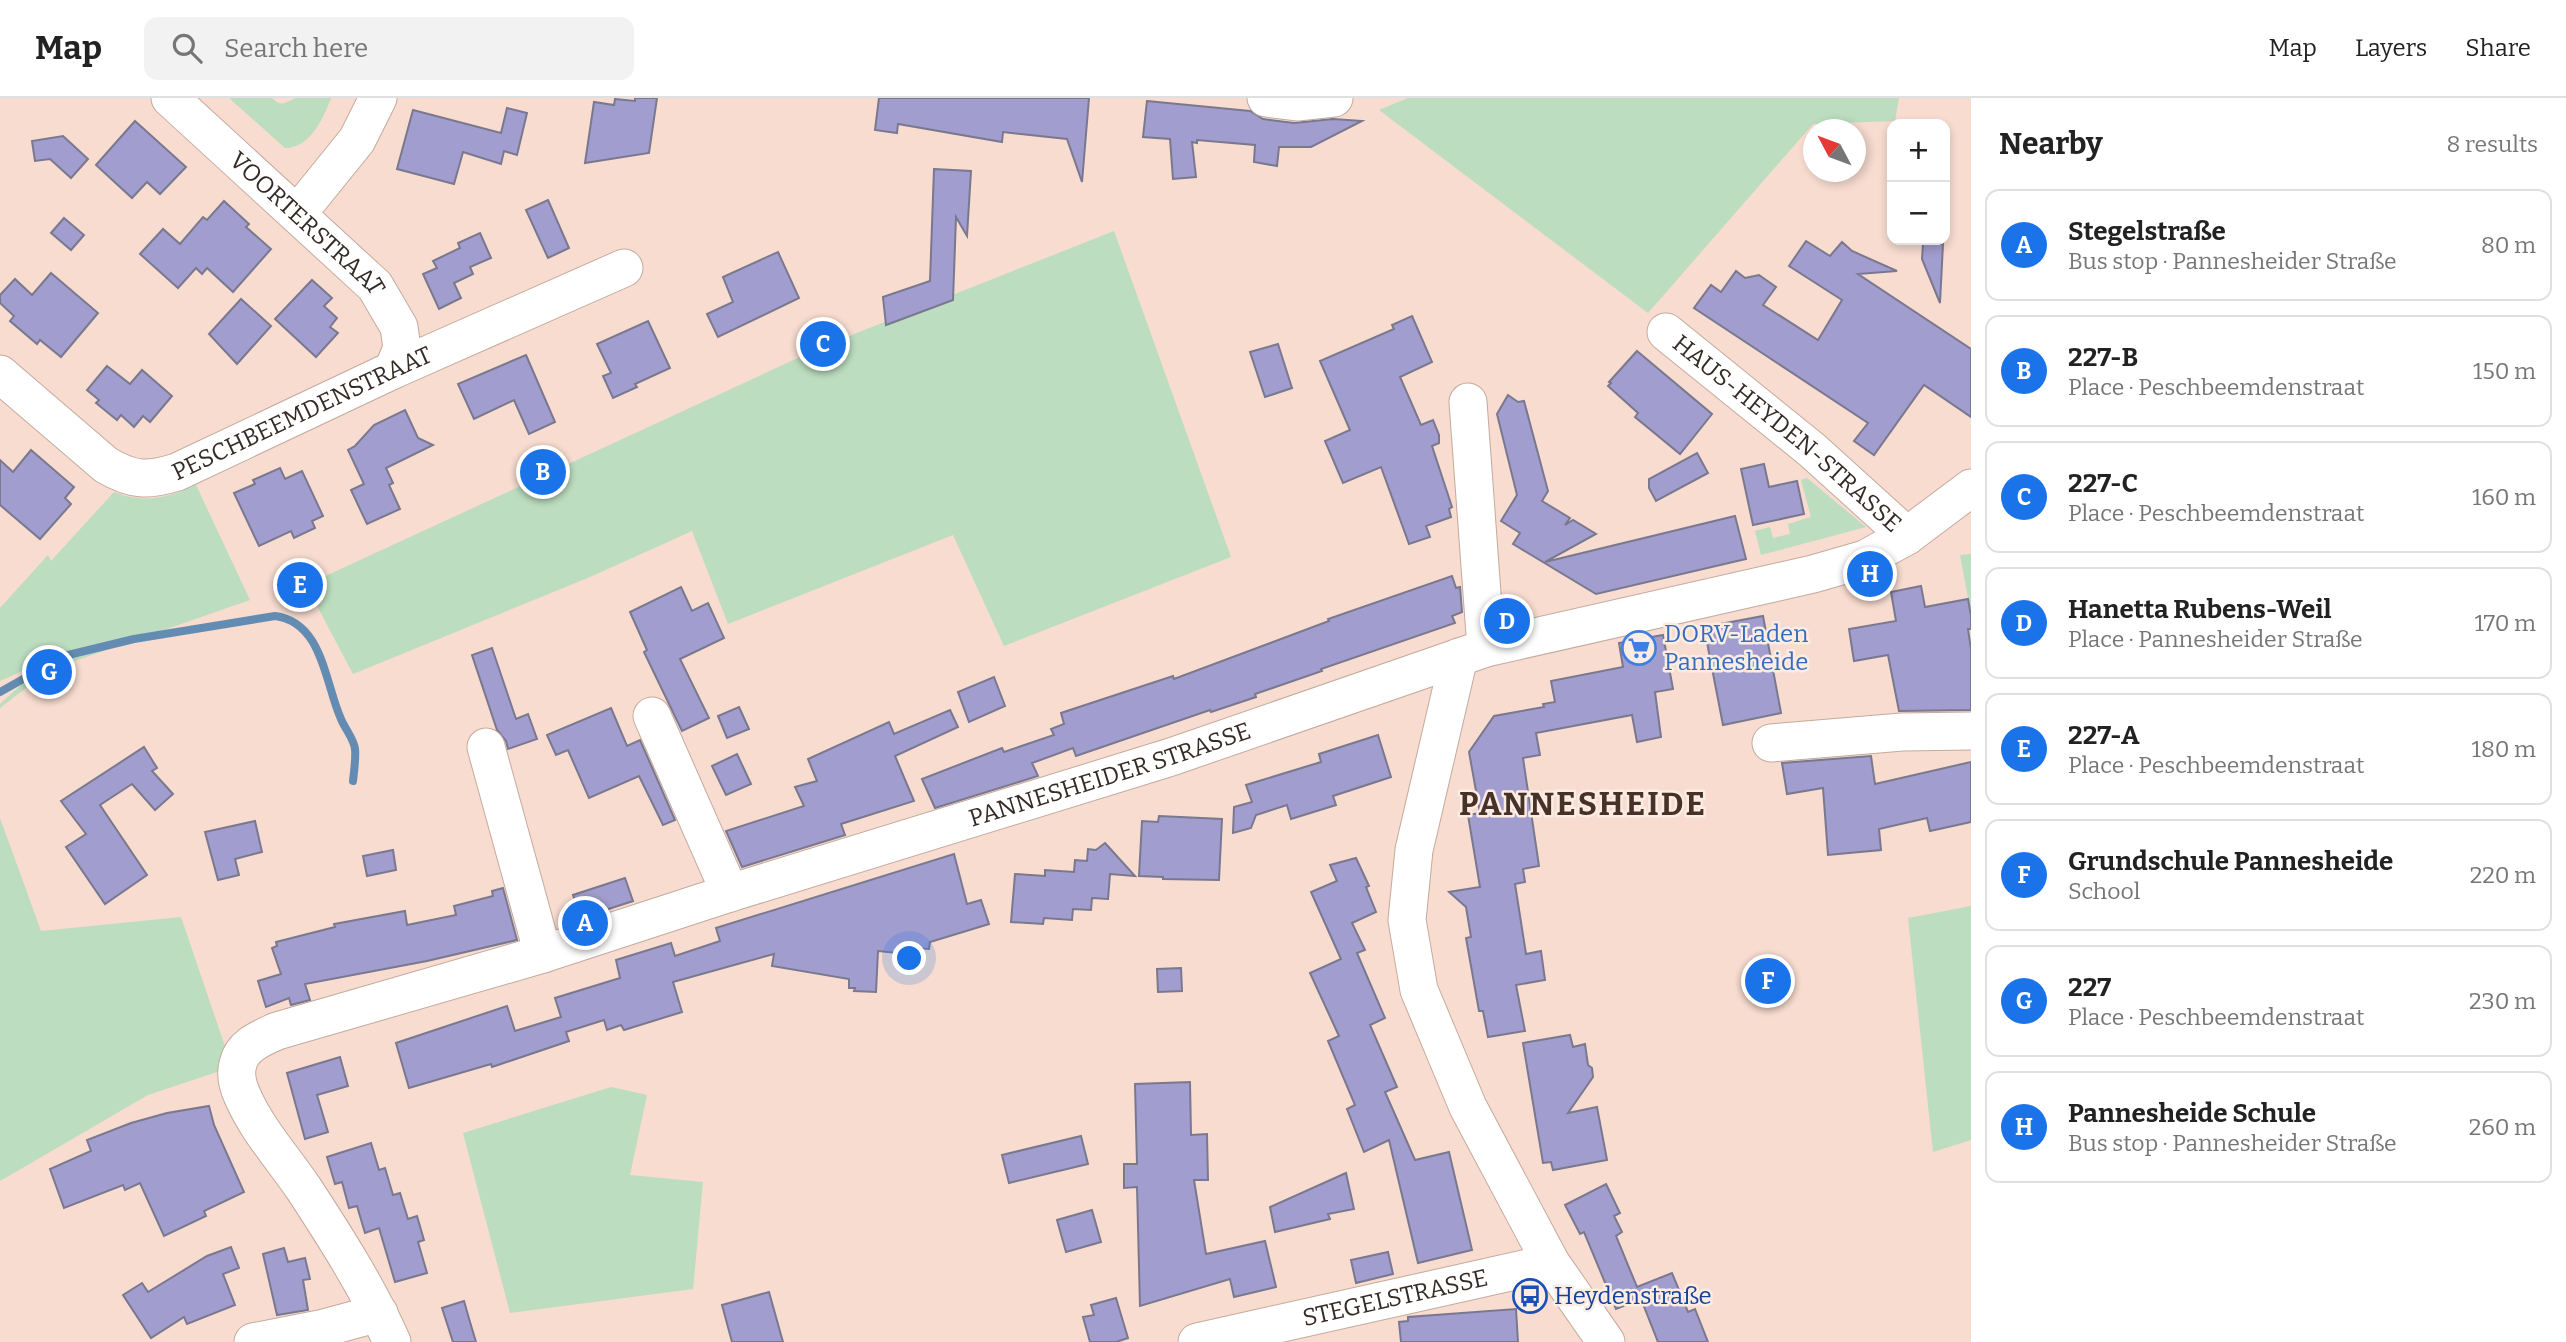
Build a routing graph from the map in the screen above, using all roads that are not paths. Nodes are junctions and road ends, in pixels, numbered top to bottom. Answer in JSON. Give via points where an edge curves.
{"nodes":[{"id":1,"x":170,"y":98,"type":"edge"},
{"id":2,"x":378,"y":98,"type":"edge"},
{"id":3,"x":1266,"y":98,"type":"edge"},
{"id":4,"x":1334,"y":98,"type":"edge"},
{"id":5,"x":298,"y":213,"type":"junction"},
{"id":6,"x":624,"y":268,"type":"dead end"},
{"id":7,"x":1666,"y":332,"type":"dead end"},
{"id":8,"x":393,"y":370,"type":"junction"},
{"id":9,"x":0,"y":374,"type":"edge"},
{"id":10,"x":1468,"y":402,"type":"dead end"},
{"id":11,"x":1970,"y":492,"type":"edge"},
{"id":12,"x":1907,"y":536,"type":"junction"},
{"id":13,"x":1472,"y":653,"type":"junction"},
{"id":14,"x":653,"y":716,"type":"dead end"},
{"id":15,"x":1971,"y":731,"type":"edge"},
{"id":16,"x":1771,"y":743,"type":"dead end"},
{"id":17,"x":486,"y":747,"type":"dead end"},
{"id":18,"x":730,"y":893,"type":"junction"},
{"id":19,"x":543,"y":954,"type":"junction"},
{"id":20,"x":1551,"y":1263,"type":"junction"},
{"id":21,"x":385,"y":1327,"type":"edge"},
{"id":22,"x":253,"y":1342,"type":"edge"},
{"id":23,"x":1197,"y":1342,"type":"edge"},
{"id":24,"x":1606,"y":1342,"type":"edge"}],
"edges":[{"from":1,"to":5,"type":"street","name":"VOORTERSTRAAT"},
{"from":2,"to":5,"type":"street","via":[[357,140]]},
{"from":3,"to":4,"type":"street","via":[[1304,102]]},
{"from":5,"to":8,"type":"street","name":"VOORTERSTRAAT","via":[[375,286],[399,327],[402,348]]},
{"from":6,"to":8,"type":"street","name":"PESCHBEEMDENSTRAAT"},
{"from":7,"to":12,"type":"street","name":"HAUS-HEYDEN-STRASSE","via":[[1812,450]]},
{"from":8,"to":9,"type":"street","name":"PESCHBEEMDENSTRAAT","via":[[155,479],[128,476],[106,465]]},
{"from":10,"to":13,"type":"street"},
{"from":11,"to":12,"type":"street","name":"PANNESHEIDER STRASSE"},
{"from":12,"to":13,"type":"street","name":"PANNESHEIDER STRASSE","via":[[1865,559],[1813,574]]},
{"from":13,"to":18,"type":"street","name":"PANNESHEIDER STRASSE","via":[[1171,757]]},
{"from":13,"to":20,"type":"street","via":[[1414,850],[1406,920],[1419,990],[1439,1042],[1468,1107]]},
{"from":14,"to":18,"type":"street"},
{"from":15,"to":16,"type":"street"},
{"from":17,"to":19,"type":"street"},
{"from":18,"to":19,"type":"street","name":"PANNESHEIDER STRASSE"},
{"from":19,"to":21,"type":"street","name":"PANNESHEIDER STRASSE","via":[[277,1031],[256,1041],[238,1063],[242,1095],[341,1247]]},
{"from":20,"to":23,"type":"street","name":"STEGELSTRASSE"},
{"from":20,"to":24,"type":"street"},
{"from":21,"to":22,"type":"street","via":[[320,1329]]}]}
